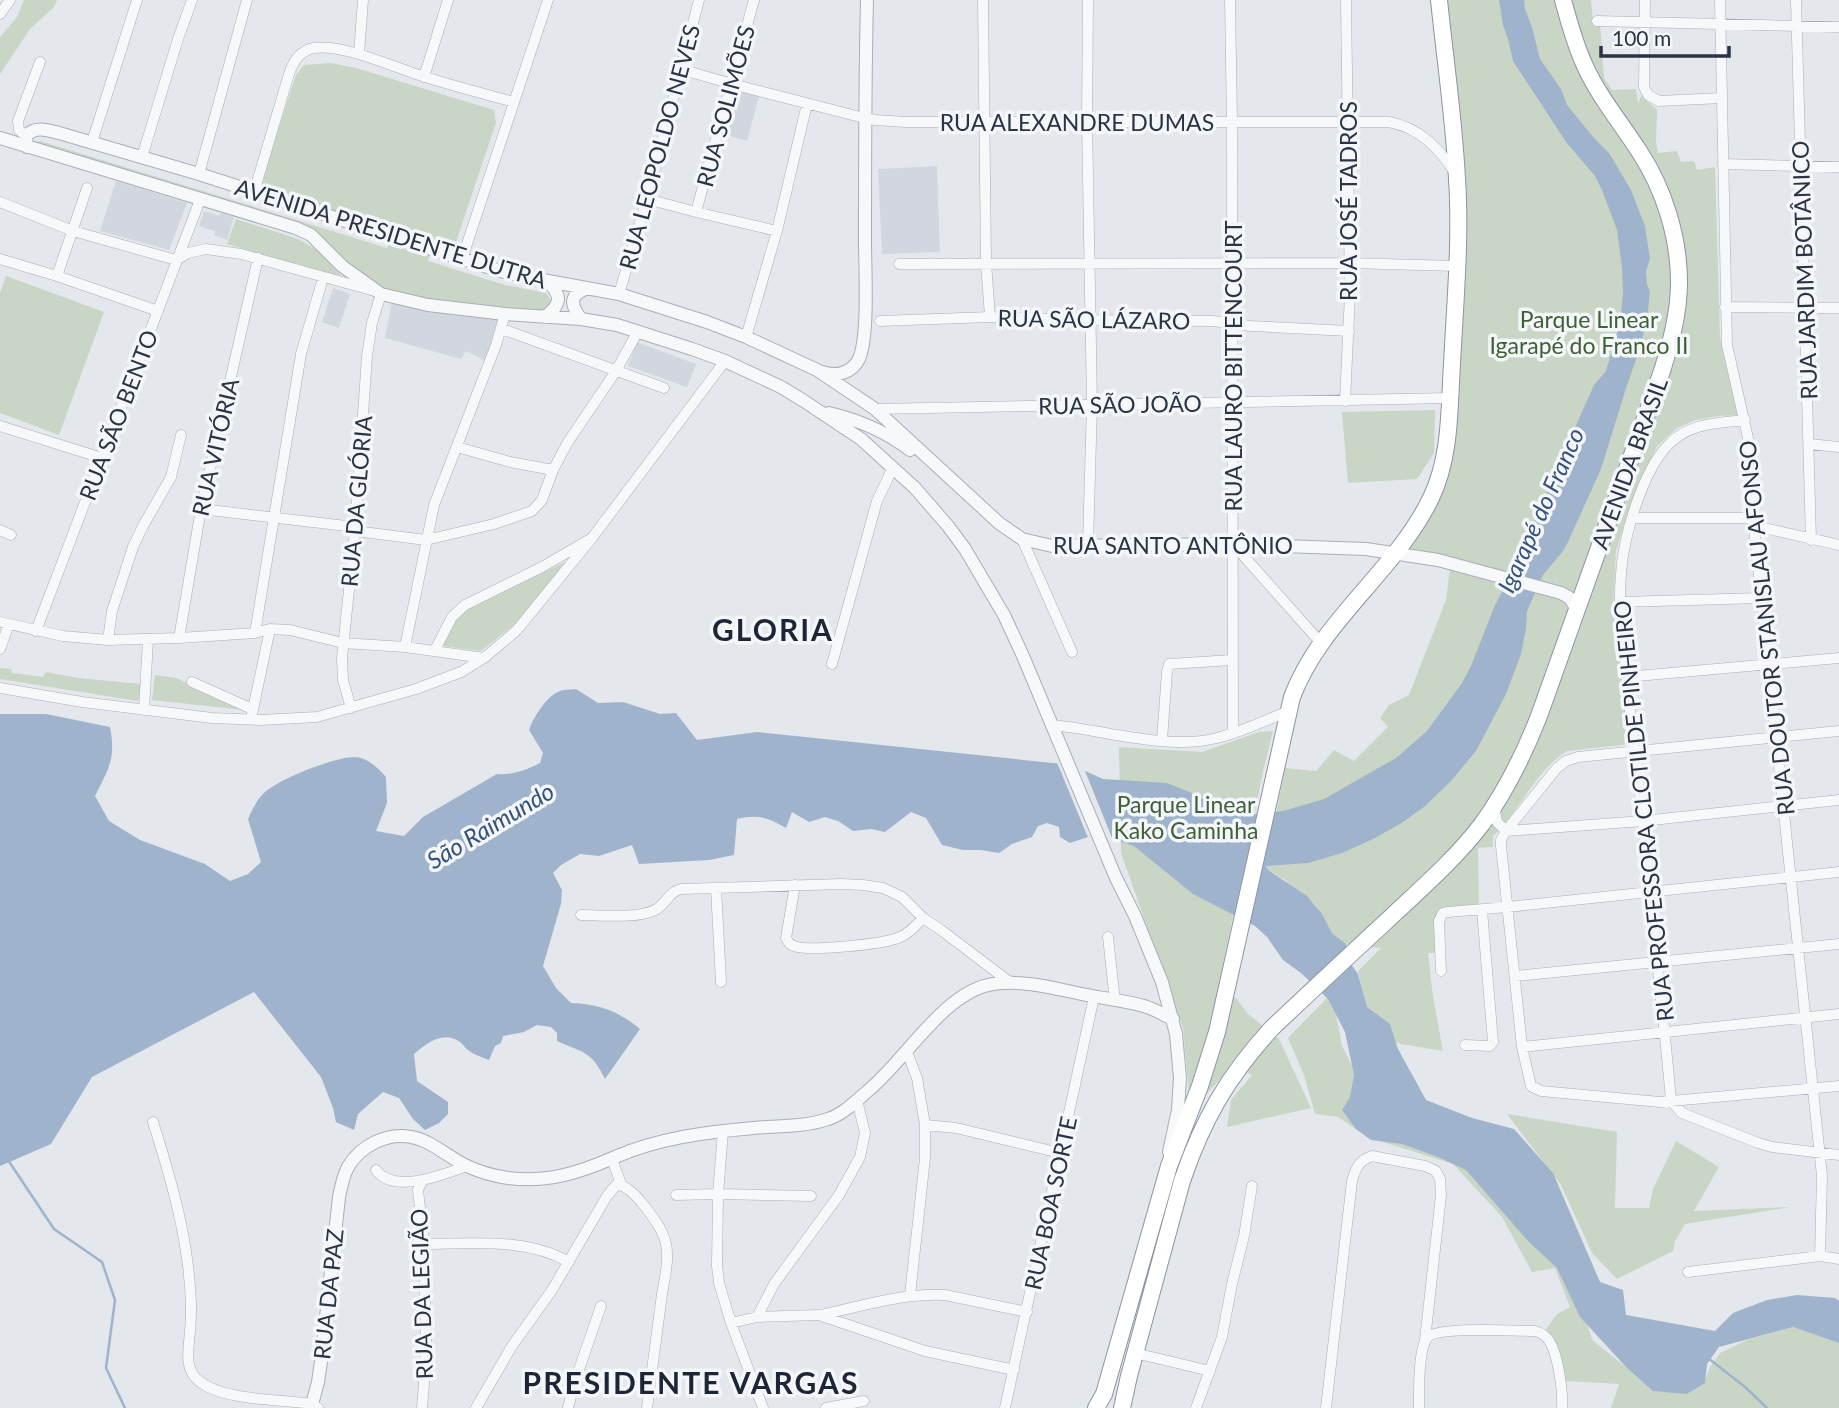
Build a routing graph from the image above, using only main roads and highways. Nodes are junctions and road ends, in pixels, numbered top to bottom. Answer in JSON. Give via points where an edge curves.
{"nodes":[{"id":1,"x":1439,"y":0,"type":"edge"},
{"id":2,"x":1563,"y":0,"type":"edge"},
{"id":3,"x":1100,"y":1401,"type":"edge"},
{"id":4,"x":1122,"y":1408,"type":"edge"}],
"edges":[{"from":1,"to":3,"type":"highway","via":[[1458,208],[1446,457],[1420,517],[1313,653],[1300,677],[1288,711],[1209,1058],[1170,1166]]},
{"from":2,"to":4,"type":"highway","name":"AVENIDA BRASIL","via":[[1585,66],[1640,153],[1668,213],[1679,282],[1672,338],[1662,371],[1529,739],[1489,823],[1272,1028],[1214,1104],[1182,1181]]}]}
